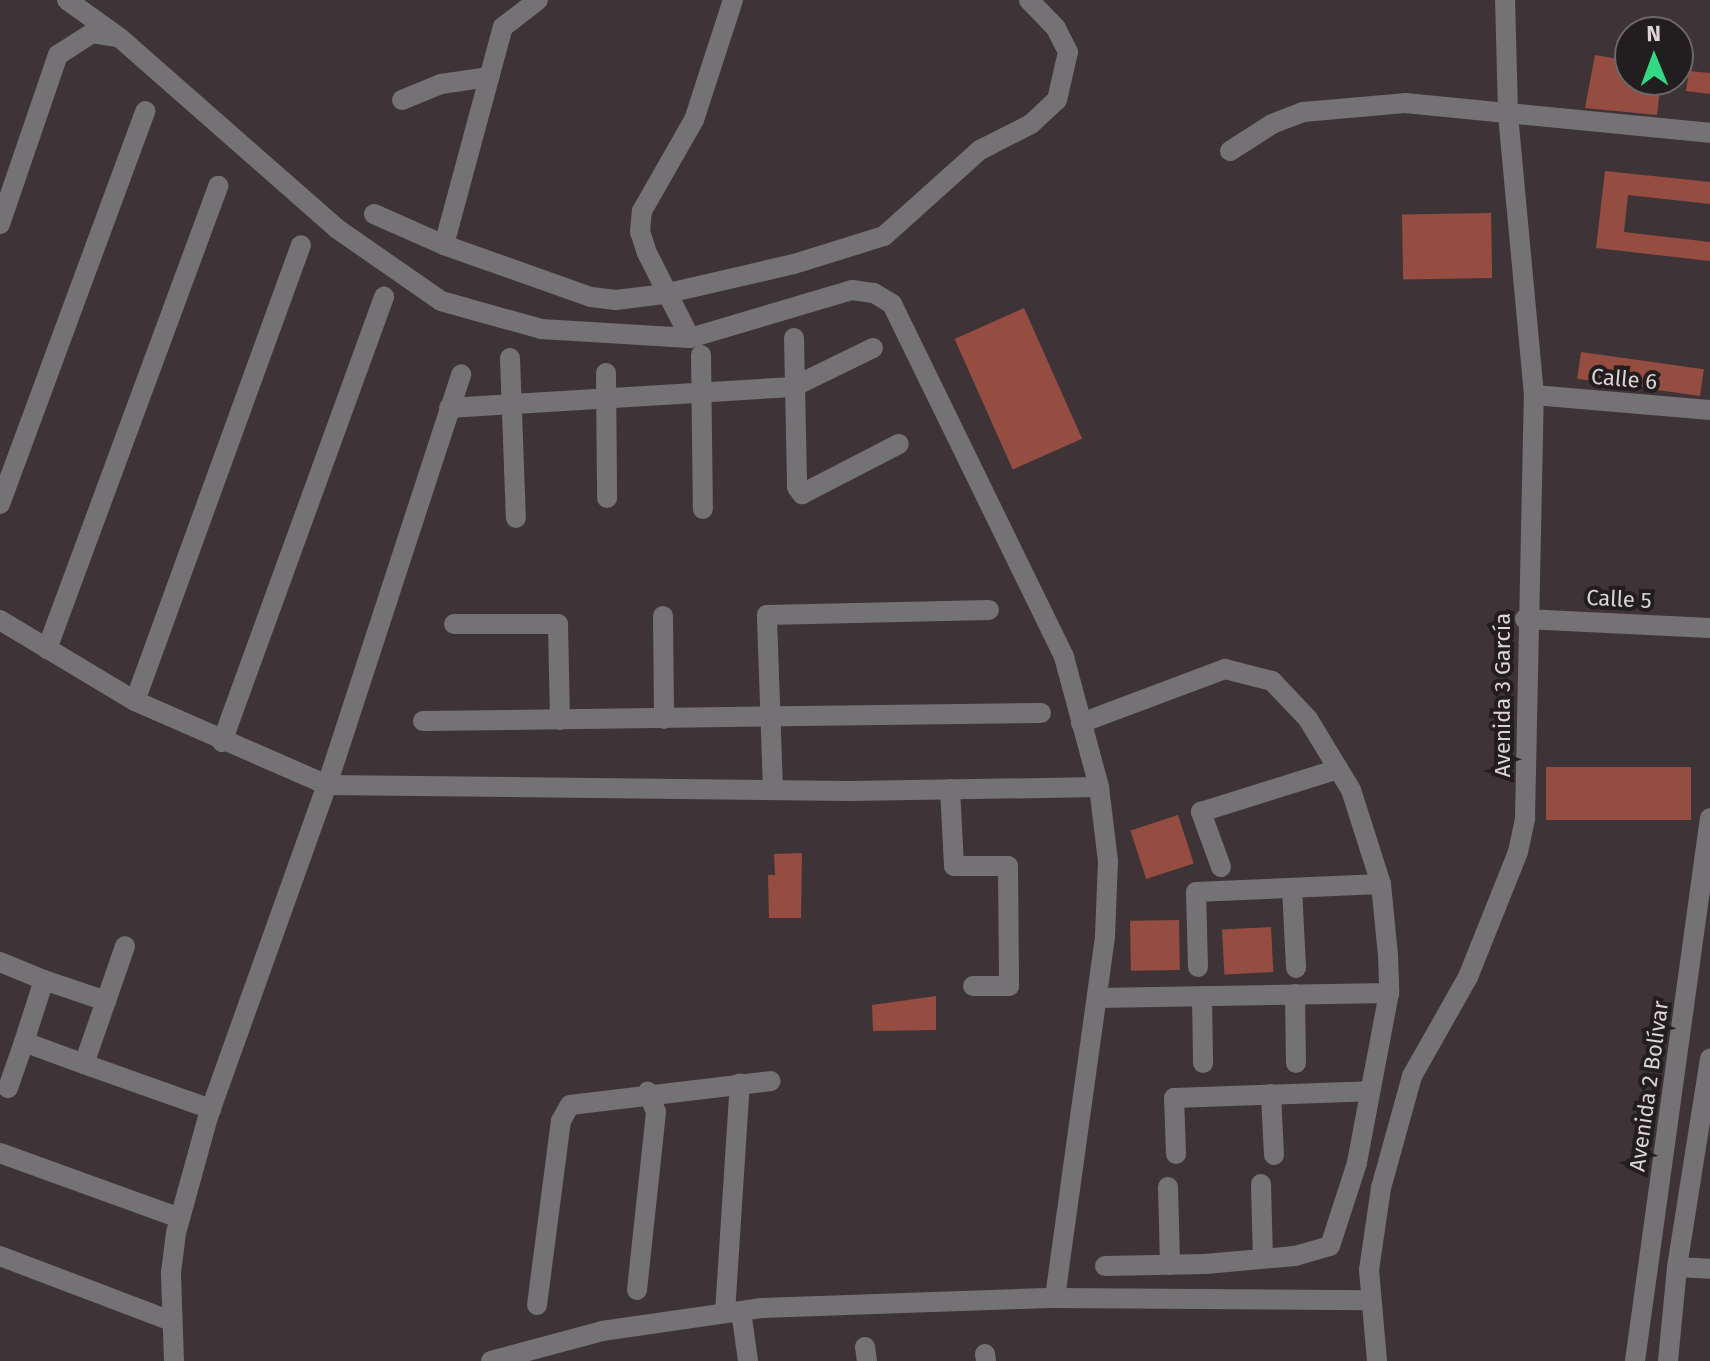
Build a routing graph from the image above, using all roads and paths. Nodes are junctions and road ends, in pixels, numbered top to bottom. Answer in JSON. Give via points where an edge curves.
{"nodes":[{"id":1,"x":67,"y":0,"type":"edge"},
{"id":2,"x":538,"y":0,"type":"edge"},
{"id":3,"x":733,"y":0,"type":"edge"},
{"id":4,"x":1029,"y":0,"type":"edge"},
{"id":5,"x":1505,"y":0,"type":"edge"},
{"id":6,"x":120,"y":38,"type":"junction"},
{"id":7,"x":489,"y":77,"type":"junction"},
{"id":8,"x":402,"y":100,"type":"dead end"},
{"id":9,"x":145,"y":111,"type":"dead end"},
{"id":10,"x":1508,"y":113,"type":"junction"},
{"id":11,"x":1710,"y":133,"type":"edge"},
{"id":12,"x":1230,"y":151,"type":"dead end"},
{"id":13,"x":218,"y":186,"type":"dead end"},
{"id":14,"x":374,"y":214,"type":"dead end"},
{"id":15,"x":0,"y":224,"type":"edge"},
{"id":16,"x":301,"y":245,"type":"dead end"},
{"id":17,"x":444,"y":245,"type":"junction"},
{"id":18,"x":664,"y":294,"type":"junction"},
{"id":19,"x":384,"y":297,"type":"dead end"},
{"id":20,"x":794,"y":338,"type":"dead end"},
{"id":21,"x":696,"y":347,"type":"junction"},
{"id":22,"x":873,"y":348,"type":"dead end"},
{"id":23,"x":510,"y":358,"type":"dead end"},
{"id":24,"x":606,"y":373,"type":"dead end"},
{"id":25,"x":461,"y":374,"type":"dead end"},
{"id":26,"x":793,"y":387,"type":"junction"},
{"id":27,"x":701,"y":392,"type":"junction"},
{"id":28,"x":1534,"y":395,"type":"junction"},
{"id":29,"x":606,"y":396,"type":"junction"},
{"id":30,"x":512,"y":402,"type":"junction"},
{"id":31,"x":449,"y":408,"type":"junction"},
{"id":32,"x":1710,"y":410,"type":"edge"},
{"id":33,"x":899,"y":444,"type":"dead end"},
{"id":34,"x":607,"y":498,"type":"dead end"},
{"id":35,"x":0,"y":504,"type":"edge"},
{"id":36,"x":703,"y":509,"type":"dead end"},
{"id":37,"x":516,"y":518,"type":"dead end"},
{"id":38,"x":989,"y":610,"type":"dead end"},
{"id":39,"x":663,"y":616,"type":"dead end"},
{"id":40,"x":1525,"y":619,"type":"junction"},
{"id":41,"x":0,"y":620,"type":"edge"},
{"id":42,"x":454,"y":624,"type":"dead end"},
{"id":43,"x":1710,"y":628,"type":"edge"},
{"id":44,"x":47,"y":649,"type":"junction"},
{"id":45,"x":135,"y":701,"type":"junction"},
{"id":46,"x":1041,"y":713,"type":"dead end"},
{"id":47,"x":664,"y":719,"type":"junction"},
{"id":48,"x":560,"y":720,"type":"junction"},
{"id":49,"x":771,"y":720,"type":"junction"},
{"id":50,"x":423,"y":721,"type":"dead end"},
{"id":51,"x":1081,"y":723,"type":"junction"},
{"id":52,"x":222,"y":742,"type":"junction"},
{"id":53,"x":1338,"y":769,"type":"junction"},
{"id":54,"x":327,"y":785,"type":"junction"},
{"id":55,"x":1099,"y":787,"type":"junction"},
{"id":56,"x":950,"y":789,"type":"junction"},
{"id":57,"x":773,"y":790,"type":"junction"},
{"id":58,"x":1710,"y":818,"type":"edge"},
{"id":59,"x":1221,"y":867,"type":"dead end"},
{"id":60,"x":1381,"y":884,"type":"junction"},
{"id":61,"x":1292,"y":888,"type":"junction"},
{"id":62,"x":125,"y":946,"type":"dead end"},
{"id":63,"x":0,"y":962,"type":"edge"},
{"id":64,"x":1198,"y":967,"type":"dead end"},
{"id":65,"x":1296,"y":968,"type":"dead end"},
{"id":66,"x":44,"y":980,"type":"junction"},
{"id":67,"x":973,"y":986,"type":"dead end"},
{"id":68,"x":1389,"y":993,"type":"junction"},
{"id":69,"x":1295,"y":994,"type":"junction"},
{"id":70,"x":1202,"y":996,"type":"junction"},
{"id":71,"x":1097,"y":998,"type":"junction"},
{"id":72,"x":106,"y":1001,"type":"junction"},
{"id":73,"x":24,"y":1042,"type":"junction"},
{"id":74,"x":1710,"y":1059,"type":"edge"},
{"id":75,"x":1203,"y":1063,"type":"dead end"},
{"id":76,"x":1296,"y":1063,"type":"dead end"},
{"id":77,"x":84,"y":1064,"type":"junction"},
{"id":78,"x":771,"y":1081,"type":"dead end"},
{"id":79,"x":740,"y":1083,"type":"junction"},
{"id":80,"x":8,"y":1088,"type":"dead end"},
{"id":81,"x":1370,"y":1091,"type":"junction"},
{"id":82,"x":648,"y":1092,"type":"junction"},
{"id":83,"x":1271,"y":1094,"type":"junction"},
{"id":84,"x":211,"y":1109,"type":"junction"},
{"id":85,"x":0,"y":1153,"type":"edge"},
{"id":86,"x":1176,"y":1154,"type":"dead end"},
{"id":87,"x":1274,"y":1155,"type":"dead end"},
{"id":88,"x":1702,"y":1161,"type":"edge"},
{"id":89,"x":1663,"y":1164,"type":"junction"},
{"id":90,"x":1261,"y":1184,"type":"dead end"},
{"id":91,"x":1168,"y":1187,"type":"dead end"},
{"id":92,"x":180,"y":1218,"type":"junction"},
{"id":93,"x":0,"y":1256,"type":"edge"},
{"id":94,"x":1263,"y":1258,"type":"junction"},
{"id":95,"x":1170,"y":1265,"type":"junction"},
{"id":96,"x":1105,"y":1266,"type":"dead end"},
{"id":97,"x":1677,"y":1267,"type":"junction"},
{"id":98,"x":1710,"y":1269,"type":"edge"},
{"id":99,"x":637,"y":1290,"type":"dead end"},
{"id":100,"x":1055,"y":1298,"type":"junction"},
{"id":101,"x":1370,"y":1300,"type":"junction"},
{"id":102,"x":537,"y":1305,"type":"dead end"},
{"id":103,"x":733,"y":1312,"type":"junction"},
{"id":104,"x":171,"y":1321,"type":"junction"},
{"id":105,"x":174,"y":1361,"type":"edge"},
{"id":106,"x":491,"y":1361,"type":"edge"},
{"id":107,"x":748,"y":1361,"type":"edge"},
{"id":108,"x":1377,"y":1361,"type":"edge"},
{"id":109,"x":1635,"y":1361,"type":"edge"},
{"id":110,"x":1668,"y":1361,"type":"edge"}],
"edges":[{"from":1,"to":6,"type":"street"},
{"from":2,"to":7,"type":"street","via":[[503,27]]},
{"from":3,"to":18,"type":"street","via":[[700,107],[642,211],[640,232]]},
{"from":4,"to":18,"type":"street","via":[[1056,28],[1068,52],[1063,87],[1043,117],[980,150],[884,236],[794,264]]},
{"from":5,"to":10,"type":"street","name":"Avenida 3 García"},
{"from":6,"to":15,"type":"street","via":[[92,33],[58,55]]},
{"from":6,"to":21,"type":"street","via":[[336,228],[441,301],[541,329]]},
{"from":7,"to":8,"type":"street","via":[[441,84]]},
{"from":7,"to":17,"type":"street"},
{"from":9,"to":35,"type":"street"},
{"from":10,"to":11,"type":"street"},
{"from":10,"to":12,"type":"street","via":[[1405,103],[1303,112],[1272,124]]},
{"from":10,"to":28,"type":"street","name":"Avenida 3 García"},
{"from":13,"to":44,"type":"street"},
{"from":14,"to":17,"type":"street"},
{"from":16,"to":45,"type":"street"},
{"from":17,"to":18,"type":"street","via":[[591,297]]},
{"from":18,"to":21,"type":"street"},
{"from":19,"to":52,"type":"street"},
{"from":20,"to":26,"type":"street"},
{"from":21,"to":27,"type":"street"},
{"from":21,"to":51,"type":"street","via":[[852,290],[874,293],[892,304],[1064,657]]},
{"from":22,"to":26,"type":"street"},
{"from":23,"to":30,"type":"street"},
{"from":24,"to":29,"type":"street"},
{"from":25,"to":31,"type":"street"},
{"from":26,"to":27,"type":"street"},
{"from":26,"to":33,"type":"street","via":[[797,487],[802,494]]},
{"from":27,"to":29,"type":"street"},
{"from":27,"to":36,"type":"street"},
{"from":28,"to":32,"type":"street","name":"Calle 6"},
{"from":28,"to":40,"type":"street","name":"Avenida 3 García"},
{"from":29,"to":30,"type":"street"},
{"from":29,"to":34,"type":"street"},
{"from":30,"to":31,"type":"street"},
{"from":30,"to":37,"type":"street"},
{"from":31,"to":54,"type":"street"},
{"from":38,"to":49,"type":"street","via":[[767,615]]},
{"from":39,"to":47,"type":"street"},
{"from":40,"to":43,"type":"street","name":"Calle 5"},
{"from":40,"to":101,"type":"street","name":"Avenida 3 García","via":[[1529,773],[1518,852],[1468,977],[1412,1076],[1381,1188]]},
{"from":41,"to":44,"type":"street"},
{"from":42,"to":48,"type":"street","via":[[558,624]]},
{"from":44,"to":45,"type":"street"},
{"from":45,"to":52,"type":"street"},
{"from":46,"to":49,"type":"street"},
{"from":47,"to":48,"type":"street"},
{"from":47,"to":49,"type":"street"},
{"from":48,"to":50,"type":"street"},
{"from":49,"to":57,"type":"street"},
{"from":51,"to":53,"type":"street","via":[[1225,669],[1272,681],[1308,719]]},
{"from":51,"to":55,"type":"street"},
{"from":52,"to":54,"type":"street"},
{"from":53,"to":59,"type":"street","via":[[1201,812]]},
{"from":53,"to":60,"type":"street","via":[[1351,790]]},
{"from":54,"to":57,"type":"street"},
{"from":54,"to":84,"type":"street"},
{"from":55,"to":56,"type":"street"},
{"from":55,"to":71,"type":"street","via":[[1108,861]]},
{"from":56,"to":57,"type":"street"},
{"from":56,"to":67,"type":"street","via":[[954,866],[1008,866],[1009,986]]},
{"from":58,"to":89,"type":"street","name":"Avenida 2 Bolívar"},
{"from":60,"to":61,"type":"street"},
{"from":60,"to":68,"type":"street"},
{"from":61,"to":64,"type":"street","via":[[1196,892]]},
{"from":61,"to":65,"type":"street"},
{"from":62,"to":72,"type":"street"},
{"from":63,"to":66,"type":"street"},
{"from":66,"to":72,"type":"street"},
{"from":66,"to":73,"type":"street"},
{"from":68,"to":69,"type":"street"},
{"from":68,"to":81,"type":"street"},
{"from":69,"to":70,"type":"street"},
{"from":69,"to":76,"type":"street"},
{"from":70,"to":71,"type":"street"},
{"from":70,"to":75,"type":"street"},
{"from":71,"to":100,"type":"street"},
{"from":72,"to":77,"type":"street"},
{"from":73,"to":77,"type":"street"},
{"from":73,"to":80,"type":"street"},
{"from":74,"to":88,"type":"street"},
{"from":77,"to":84,"type":"street"},
{"from":78,"to":79,"type":"street"},
{"from":79,"to":82,"type":"street"},
{"from":79,"to":103,"type":"street"},
{"from":81,"to":83,"type":"street"},
{"from":81,"to":94,"type":"street","via":[[1357,1163],[1330,1246]]},
{"from":82,"to":99,"type":"street","via":[[656,1112]]},
{"from":82,"to":102,"type":"street","via":[[580,1100],[564,1112]]},
{"from":83,"to":86,"type":"street","via":[[1174,1098]]},
{"from":83,"to":87,"type":"street"},
{"from":84,"to":92,"type":"street"},
{"from":85,"to":92,"type":"street"},
{"from":88,"to":89,"type":"street"},
{"from":88,"to":97,"type":"street"},
{"from":89,"to":109,"type":"street","name":"Avenida 2 Bolívar"},
{"from":90,"to":94,"type":"street"},
{"from":91,"to":95,"type":"street"},
{"from":92,"to":104,"type":"street","via":[[171,1273]]},
{"from":93,"to":104,"type":"street"},
{"from":94,"to":95,"type":"street"},
{"from":95,"to":96,"type":"street"},
{"from":97,"to":98,"type":"street"},
{"from":97,"to":110,"type":"street"},
{"from":100,"to":101,"type":"street"},
{"from":100,"to":103,"type":"street"},
{"from":101,"to":108,"type":"street","name":"Avenida 3 García"},
{"from":103,"to":106,"type":"street","via":[[602,1331]]},
{"from":103,"to":107,"type":"street"},
{"from":104,"to":105,"type":"street"}]}
